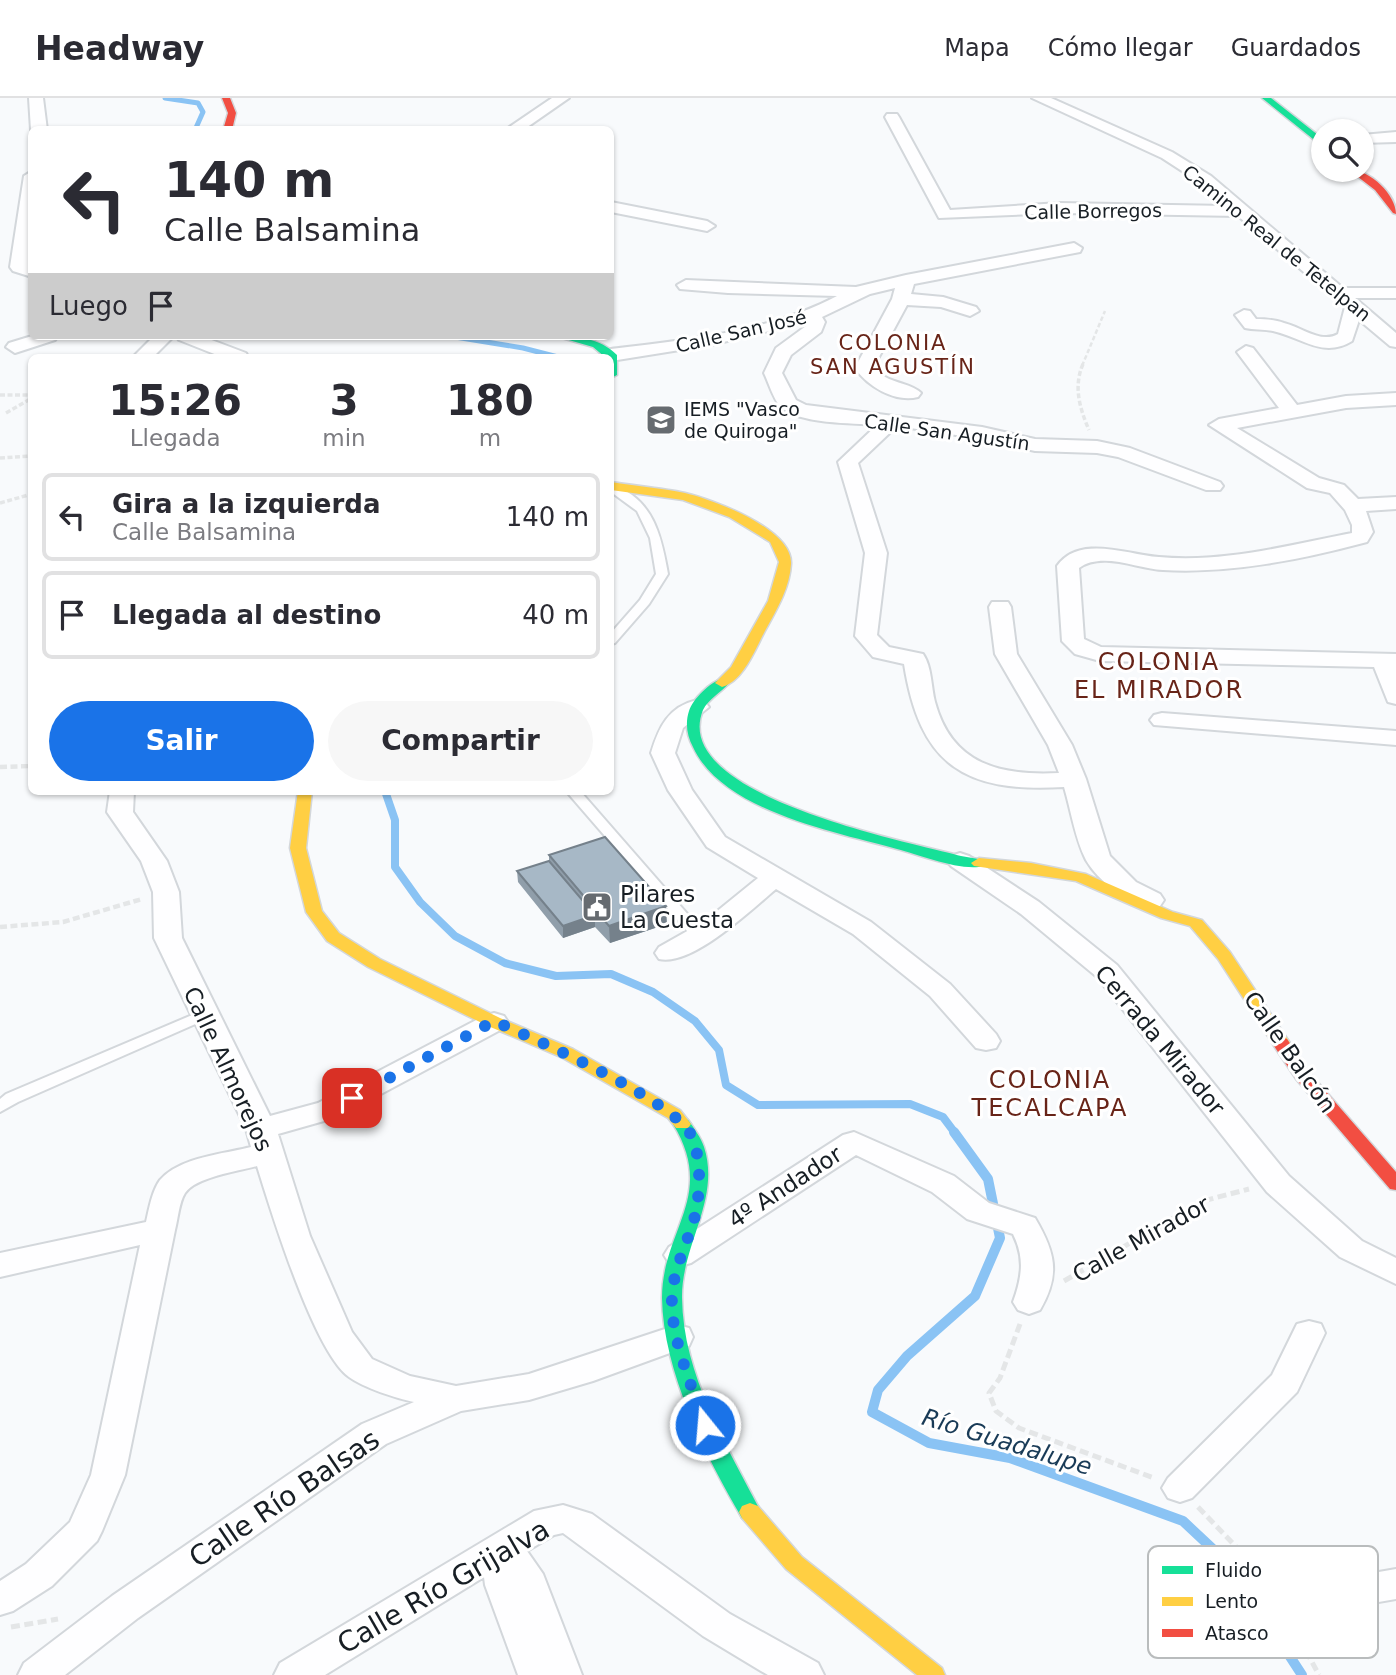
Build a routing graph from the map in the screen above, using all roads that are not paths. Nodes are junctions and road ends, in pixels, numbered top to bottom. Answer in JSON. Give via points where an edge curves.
{"nodes":[{"id":1,"x":36,"y":98,"type":"edge"},
{"id":2,"x":226,"y":98,"type":"edge"},
{"id":3,"x":562,"y":98,"type":"edge"},
{"id":4,"x":1039,"y":98,"type":"edge"},
{"id":5,"x":1266,"y":98,"type":"edge"},
{"id":6,"x":892,"y":117,"type":"dead end"},
{"id":7,"x":39,"y":126,"type":"edge"},
{"id":8,"x":228,"y":126,"type":"edge"},
{"id":9,"x":518,"y":126,"type":"edge"},
{"id":10,"x":1311,"y":134,"type":"edge"},
{"id":11,"x":1396,"y":137,"type":"edge"},
{"id":12,"x":1374,"y":138,"type":"edge"},
{"id":13,"x":1372,"y":182,"type":"edge"},
{"id":14,"x":28,"y":189,"type":"edge"},
{"id":15,"x":614,"y":208,"type":"edge"},
{"id":16,"x":1241,"y":211,"type":"junction"},
{"id":17,"x":1396,"y":211,"type":"edge"},
{"id":18,"x":946,"y":215,"type":"joint"},
{"id":19,"x":707,"y":226,"type":"dead end"},
{"id":20,"x":1074,"y":248,"type":"dead end"},
{"id":21,"x":0,"y":265,"type":"edge"},
{"id":22,"x":25,"y":267,"type":"edge"},
{"id":23,"x":686,"y":285,"type":"dead end"},
{"id":24,"x":904,"y":290,"type":"junction"},
{"id":25,"x":854,"y":292,"type":"junction"},
{"id":26,"x":1340,"y":293,"type":"junction"},
{"id":27,"x":1396,"y":293,"type":"edge"},
{"id":28,"x":1354,"y":305,"type":"junction"},
{"id":29,"x":970,"y":311,"type":"dead end"},
{"id":30,"x":1244,"y":314,"type":"dead end"},
{"id":31,"x":812,"y":315,"type":"junction"},
{"id":32,"x":37,"y":340,"type":"edge"},
{"id":33,"x":161,"y":340,"type":"edge"},
{"id":34,"x":195,"y":340,"type":"edge"},
{"id":35,"x":576,"y":340,"type":"edge"},
{"id":36,"x":1396,"y":342,"type":"edge"},
{"id":37,"x":15,"y":347,"type":"dead end"},
{"id":38,"x":1246,"y":352,"type":"dead end"},
{"id":39,"x":145,"y":354,"type":"edge"},
{"id":40,"x":231,"y":354,"type":"edge"},
{"id":41,"x":610,"y":354,"type":"edge"},
{"id":42,"x":614,"y":355,"type":"edge"},
{"id":43,"x":911,"y":393,"type":"dead end"},
{"id":44,"x":1396,"y":399,"type":"edge"},
{"id":45,"x":1292,"y":412,"type":"junction"},
{"id":46,"x":893,"y":420,"type":"junction"},
{"id":47,"x":614,"y":486,"type":"edge"},
{"id":48,"x":1213,"y":486,"type":"dead end"},
{"id":49,"x":614,"y":488,"type":"edge"},
{"id":50,"x":1396,"y":503,"type":"edge"},
{"id":51,"x":1353,"y":505,"type":"junction"},
{"id":52,"x":1000,"y":607,"type":"dead end"},
{"id":53,"x":614,"y":637,"type":"edge"},
{"id":54,"x":1390,"y":661,"type":"edge"},
{"id":55,"x":1396,"y":697,"type":"edge"},
{"id":56,"x":697,"y":707,"type":"junction"},
{"id":57,"x":1162,"y":720,"type":"dead end"},
{"id":58,"x":1396,"y":738,"type":"edge"},
{"id":59,"x":1074,"y":779,"type":"junction"},
{"id":60,"x":122,"y":795,"type":"edge"},
{"id":61,"x":305,"y":795,"type":"edge"},
{"id":62,"x":576,"y":795,"type":"edge"},
{"id":63,"x":960,"y":861,"type":"junction"},
{"id":64,"x":773,"y":878,"type":"junction"},
{"id":65,"x":1201,"y":928,"type":"junction"},
{"id":66,"x":699,"y":936,"type":"junction"},
{"id":67,"x":669,"y":953,"type":"dead end"},
{"id":68,"x":204,"y":1015,"type":"junction"},
{"id":69,"x":494,"y":1021,"type":"junction"},
{"id":70,"x":986,"y":1041,"type":"dead end"},
{"id":71,"x":0,"y":1107,"type":"edge"},
{"id":72,"x":265,"y":1141,"type":"junction"},
{"id":73,"x":1396,"y":1184,"type":"edge"},
{"id":74,"x":159,"y":1230,"type":"junction"},
{"id":75,"x":680,"y":1255,"type":"junction"},
{"id":76,"x":0,"y":1265,"type":"edge"},
{"id":77,"x":1396,"y":1272,"type":"edge"},
{"id":78,"x":1029,"y":1302,"type":"road end"},
{"id":79,"x":1309,"y":1333,"type":"dead end"},
{"id":80,"x":677,"y":1337,"type":"junction"},
{"id":81,"x":456,"y":1399,"type":"junction"},
{"id":82,"x":1180,"y":1488,"type":"road end"},
{"id":83,"x":501,"y":1548,"type":"junction"},
{"id":84,"x":1396,"y":1584,"type":"edge"},
{"id":85,"x":1378,"y":1587,"type":"edge"},
{"id":86,"x":0,"y":1600,"type":"edge"},
{"id":87,"x":37,"y":1675,"type":"edge"},
{"id":88,"x":293,"y":1675,"type":"edge"},
{"id":89,"x":537,"y":1675,"type":"edge"},
{"id":90,"x":563,"y":1675,"type":"edge"},
{"id":91,"x":805,"y":1675,"type":"edge"},
{"id":92,"x":934,"y":1675,"type":"edge"}],
"edges":[{"from":1,"to":7,"type":"street"},
{"from":2,"to":8,"type":"street","via":[[232,113]]},
{"from":3,"to":9,"type":"street"},
{"from":4,"to":16,"type":"street","name":"Camino Real de Tetelpan","via":[[1167,155]]},
{"from":5,"to":10,"type":"street"},
{"from":6,"to":18,"type":"street"},
{"from":11,"to":12,"type":"street"},
{"from":13,"to":17,"type":"street"},
{"from":14,"to":22,"type":"street","via":[[18,223]]},
{"from":15,"to":19,"type":"street"},
{"from":16,"to":18,"type":"street","name":"Calle Borregos","via":[[1060,208]]},
{"from":16,"to":26,"type":"street","name":"Camino Real de Tetelpan"},
{"from":20,"to":24,"type":"street"},
{"from":21,"to":22,"type":"street"},
{"from":23,"to":25,"type":"street"},
{"from":24,"to":25,"type":"street","name":"Calle San José"},
{"from":24,"to":29,"type":"street"},
{"from":24,"to":43,"type":"street","via":[[864,368],[881,384]]},
{"from":25,"to":31,"type":"street","name":"Calle San José"},
{"from":26,"to":27,"type":"street"},
{"from":26,"to":28,"type":"street","name":"Camino Real de Tetelpan"},
{"from":28,"to":30,"type":"street","via":[[1346,337],[1330,343],[1278,326],[1251,324]]},
{"from":28,"to":36,"type":"street","name":"Camino Real de Tetelpan"},
{"from":31,"to":42,"type":"street","name":"Calle San José","via":[[692,346]]},
{"from":31,"to":46,"type":"street","name":"Calle San Agustín","via":[[815,328],[783,352],[773,373],[788,403],[828,416]]},
{"from":32,"to":37,"type":"street"},
{"from":33,"to":39,"type":"street"},
{"from":34,"to":40,"type":"street"},
{"from":35,"to":41,"type":"street"},
{"from":38,"to":45,"type":"street"},
{"from":44,"to":45,"type":"street"},
{"from":45,"to":51,"type":"street","via":[[1219,425],[1314,485],[1331,486]]},
{"from":46,"to":48,"type":"street","name":"Calle San Agustín","via":[[1035,445],[1123,452]]},
{"from":46,"to":59,"type":"street","via":[[848,462],[876,553],[866,636],[881,652],[915,659],[925,710],[942,746],[965,767],[1015,780]]},
{"from":47,"to":56,"type":"street","via":[[685,497],[733,514],[776,540],[785,562],[775,601],[737,669]]},
{"from":49,"to":53,"type":"lane","via":[[642,509],[656,538],[662,574],[645,602]]},
{"from":50,"to":51,"type":"street"},
{"from":51,"to":54,"type":"street","via":[[1365,528],[1360,538],[1211,564],[1157,564],[1115,556],[1073,560],[1068,566],[1073,641],[1100,654]]},
{"from":52,"to":59,"type":"street","name":"Calle Balcón","via":[[1006,654],[1060,745]]},
{"from":54,"to":55,"type":"street"},
{"from":56,"to":63,"type":"street","via":[[692,724],[702,754],[729,782],[793,813]]},
{"from":56,"to":64,"type":"street","via":[[672,725],[663,753],[680,790],[716,842]]},
{"from":57,"to":58,"type":"street"},
{"from":59,"to":65,"type":"street","name":"Calle Balcón","via":[[1098,858],[1127,888]]},
{"from":60,"to":68,"type":"street","name":"Calle Almorejos","via":[[120,812],[154,862],[166,892],[168,937]]},
{"from":61,"to":69,"type":"street","via":[[298,848],[314,912],[333,937],[374,963]]},
{"from":62,"to":66,"type":"lane"},
{"from":63,"to":65,"type":"street","via":[[1080,877]]},
{"from":63,"to":77,"type":"street","name":"Cerrada Mirador","via":[[1030,908],[1108,971],[1278,1184],[1350,1249]]},
{"from":64,"to":66,"type":"street"},
{"from":64,"to":70,"type":"street","via":[[862,928],[940,989]]},
{"from":65,"to":73,"type":"street","name":"Calle Balcón","via":[[1302,1075]]},
{"from":66,"to":67,"type":"street"},
{"from":68,"to":71,"type":"lane"},
{"from":68,"to":72,"type":"street","name":"Calle Almorejos"},
{"from":69,"to":72,"type":"street"},
{"from":69,"to":75,"type":"street","via":[[567,1054],[674,1114],[690,1133],[700,1162],[698,1201]]},
{"from":72,"to":74,"type":"street","via":[[183,1178],[171,1188]]},
{"from":72,"to":81,"type":"street","name":"Calle Almorejos","via":[[294,1236],[338,1338],[360,1367],[404,1387]]},
{"from":74,"to":76,"type":"street"},
{"from":74,"to":86,"type":"street","via":[[108,1475],[83,1531],[39,1575]]},
{"from":75,"to":78,"type":"street","name":"4º Andador","via":[[855,1142],[943,1184],[978,1211],[1024,1226],[1037,1248],[1038,1279]]},
{"from":75,"to":80,"type":"street","via":[[672,1296]]},
{"from":79,"to":82,"type":"street","via":[[1285,1383]]},
{"from":80,"to":81,"type":"street","name":"Calle Río Balsas","via":[[529,1387]]},
{"from":80,"to":92,"type":"street","via":[[705,1425],[748,1510],[794,1563]]},
{"from":81,"to":87,"type":"street","name":"Calle Río Balsas","via":[[374,1434],[125,1606]]},
{"from":83,"to":88,"type":"street","name":"Calle Río Grijalva"},
{"from":83,"to":89,"type":"street","via":[[503,1586]]},
{"from":83,"to":90,"type":"street","via":[[524,1574]]},
{"from":83,"to":91,"type":"street","name":"Calle Río Grijalva","via":[[547,1521],[579,1524],[693,1607]]},
{"from":84,"to":85,"type":"street"}]}
